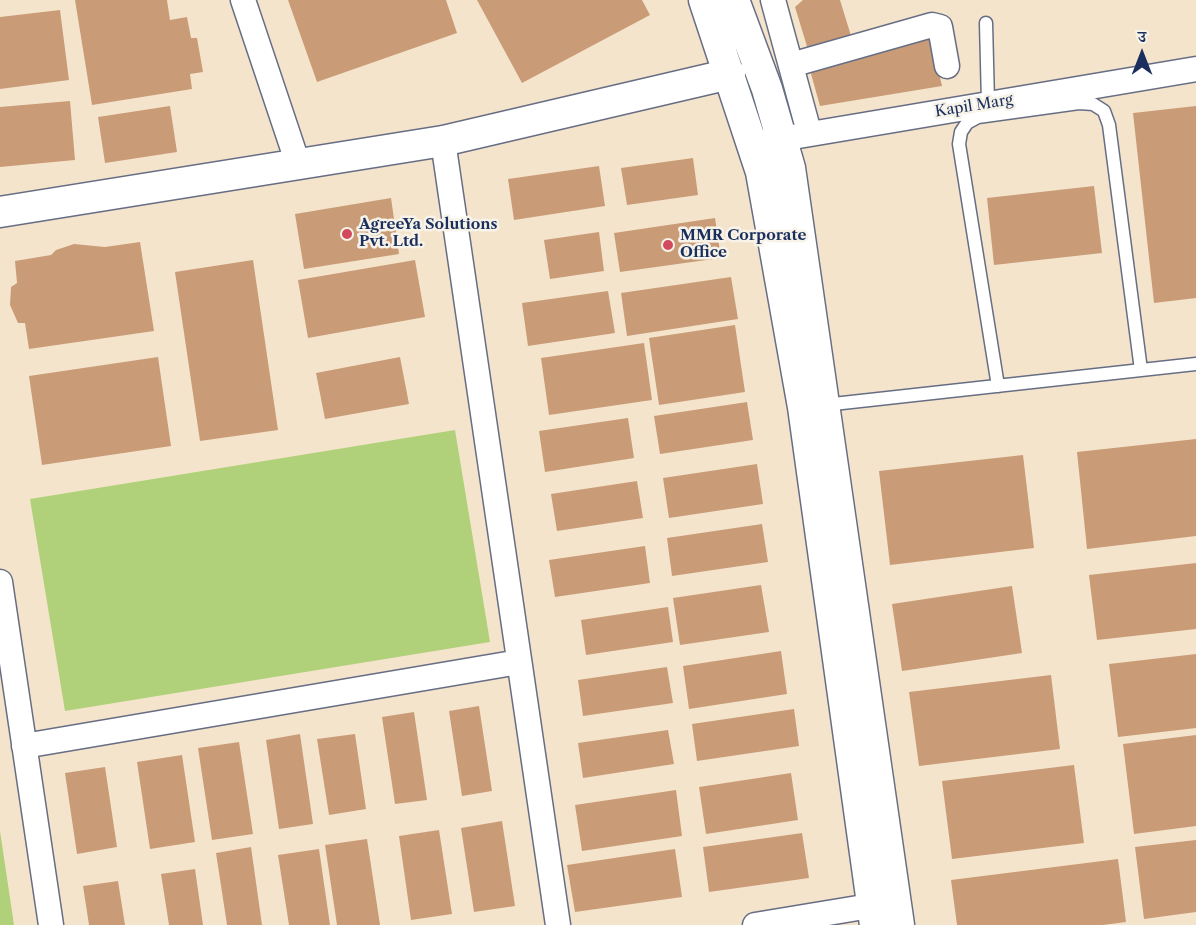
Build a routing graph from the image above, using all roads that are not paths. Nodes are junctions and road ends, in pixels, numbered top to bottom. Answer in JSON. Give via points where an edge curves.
{"nodes":[{"id":1,"x":243,"y":0,"type":"edge"},
{"id":2,"x":704,"y":0,"type":"edge"},
{"id":3,"x":734,"y":0,"type":"edge"},
{"id":4,"x":779,"y":4,"type":"edge"},
{"id":5,"x":986,"y":23,"type":"dead end"},
{"id":6,"x":747,"y":33,"type":"junction"},
{"id":7,"x":792,"y":65,"type":"junction"},
{"id":8,"x":947,"y":66,"type":"dead end"},
{"id":9,"x":1196,"y":69,"type":"edge"},
{"id":10,"x":730,"y":74,"type":"junction"},
{"id":11,"x":988,"y":103,"type":"junction"},
{"id":12,"x":796,"y":135,"type":"junction"},
{"id":13,"x":443,"y":141,"type":"junction"},
{"id":14,"x":752,"y":145,"type":"junction"},
{"id":15,"x":298,"y":165,"type":"junction"},
{"id":16,"x":0,"y":212,"type":"edge"},
{"id":17,"x":1196,"y":364,"type":"edge"},
{"id":18,"x":1141,"y":370,"type":"junction"},
{"id":19,"x":998,"y":386,"type":"junction"},
{"id":20,"x":814,"y":406,"type":"junction"},
{"id":21,"x":0,"y":582,"type":"edge"},
{"id":22,"x":519,"y":662,"type":"junction"},
{"id":23,"x":24,"y":746,"type":"junction"},
{"id":24,"x":885,"y":914,"type":"edge"},
{"id":25,"x":51,"y":925,"type":"edge"},
{"id":26,"x":558,"y":925,"type":"edge"},
{"id":27,"x":755,"y":925,"type":"edge"}],
"edges":[{"from":1,"to":15,"type":"street"},
{"from":2,"to":10,"type":"street"},
{"from":3,"to":6,"type":"street"},
{"from":4,"to":6,"type":"street"},
{"from":4,"to":7,"type":"street"},
{"from":5,"to":11,"type":"lane"},
{"from":6,"to":10,"type":"street"},
{"from":6,"to":12,"type":"street"},
{"from":7,"to":8,"type":"street","via":[[932,25],[940,27]]},
{"from":7,"to":12,"type":"street"},
{"from":9,"to":11,"type":"street","name":"Kapil Marg"},
{"from":10,"to":13,"type":"street"},
{"from":10,"to":14,"type":"street"},
{"from":11,"to":12,"type":"street","name":"Kapil Marg"},
{"from":12,"to":14,"type":"street","name":"Kapil Marg"},
{"from":12,"to":20,"type":"street","via":[[790,168]]},
{"from":13,"to":15,"type":"street"},
{"from":13,"to":22,"type":"street"},
{"from":14,"to":20,"type":"street"},
{"from":15,"to":16,"type":"street"},
{"from":17,"to":18,"type":"lane"},
{"from":18,"to":19,"type":"lane"},
{"from":18,"to":19,"type":"lane","via":[[1109,125],[1104,111],[1093,104],[1079,103],[978,117],[961,132],[959,144]]},
{"from":19,"to":20,"type":"lane"},
{"from":20,"to":24,"type":"street"},
{"from":21,"to":23,"type":"street"},
{"from":22,"to":23,"type":"street"},
{"from":22,"to":26,"type":"street"},
{"from":23,"to":25,"type":"street"},
{"from":24,"to":27,"type":"street"}]}
